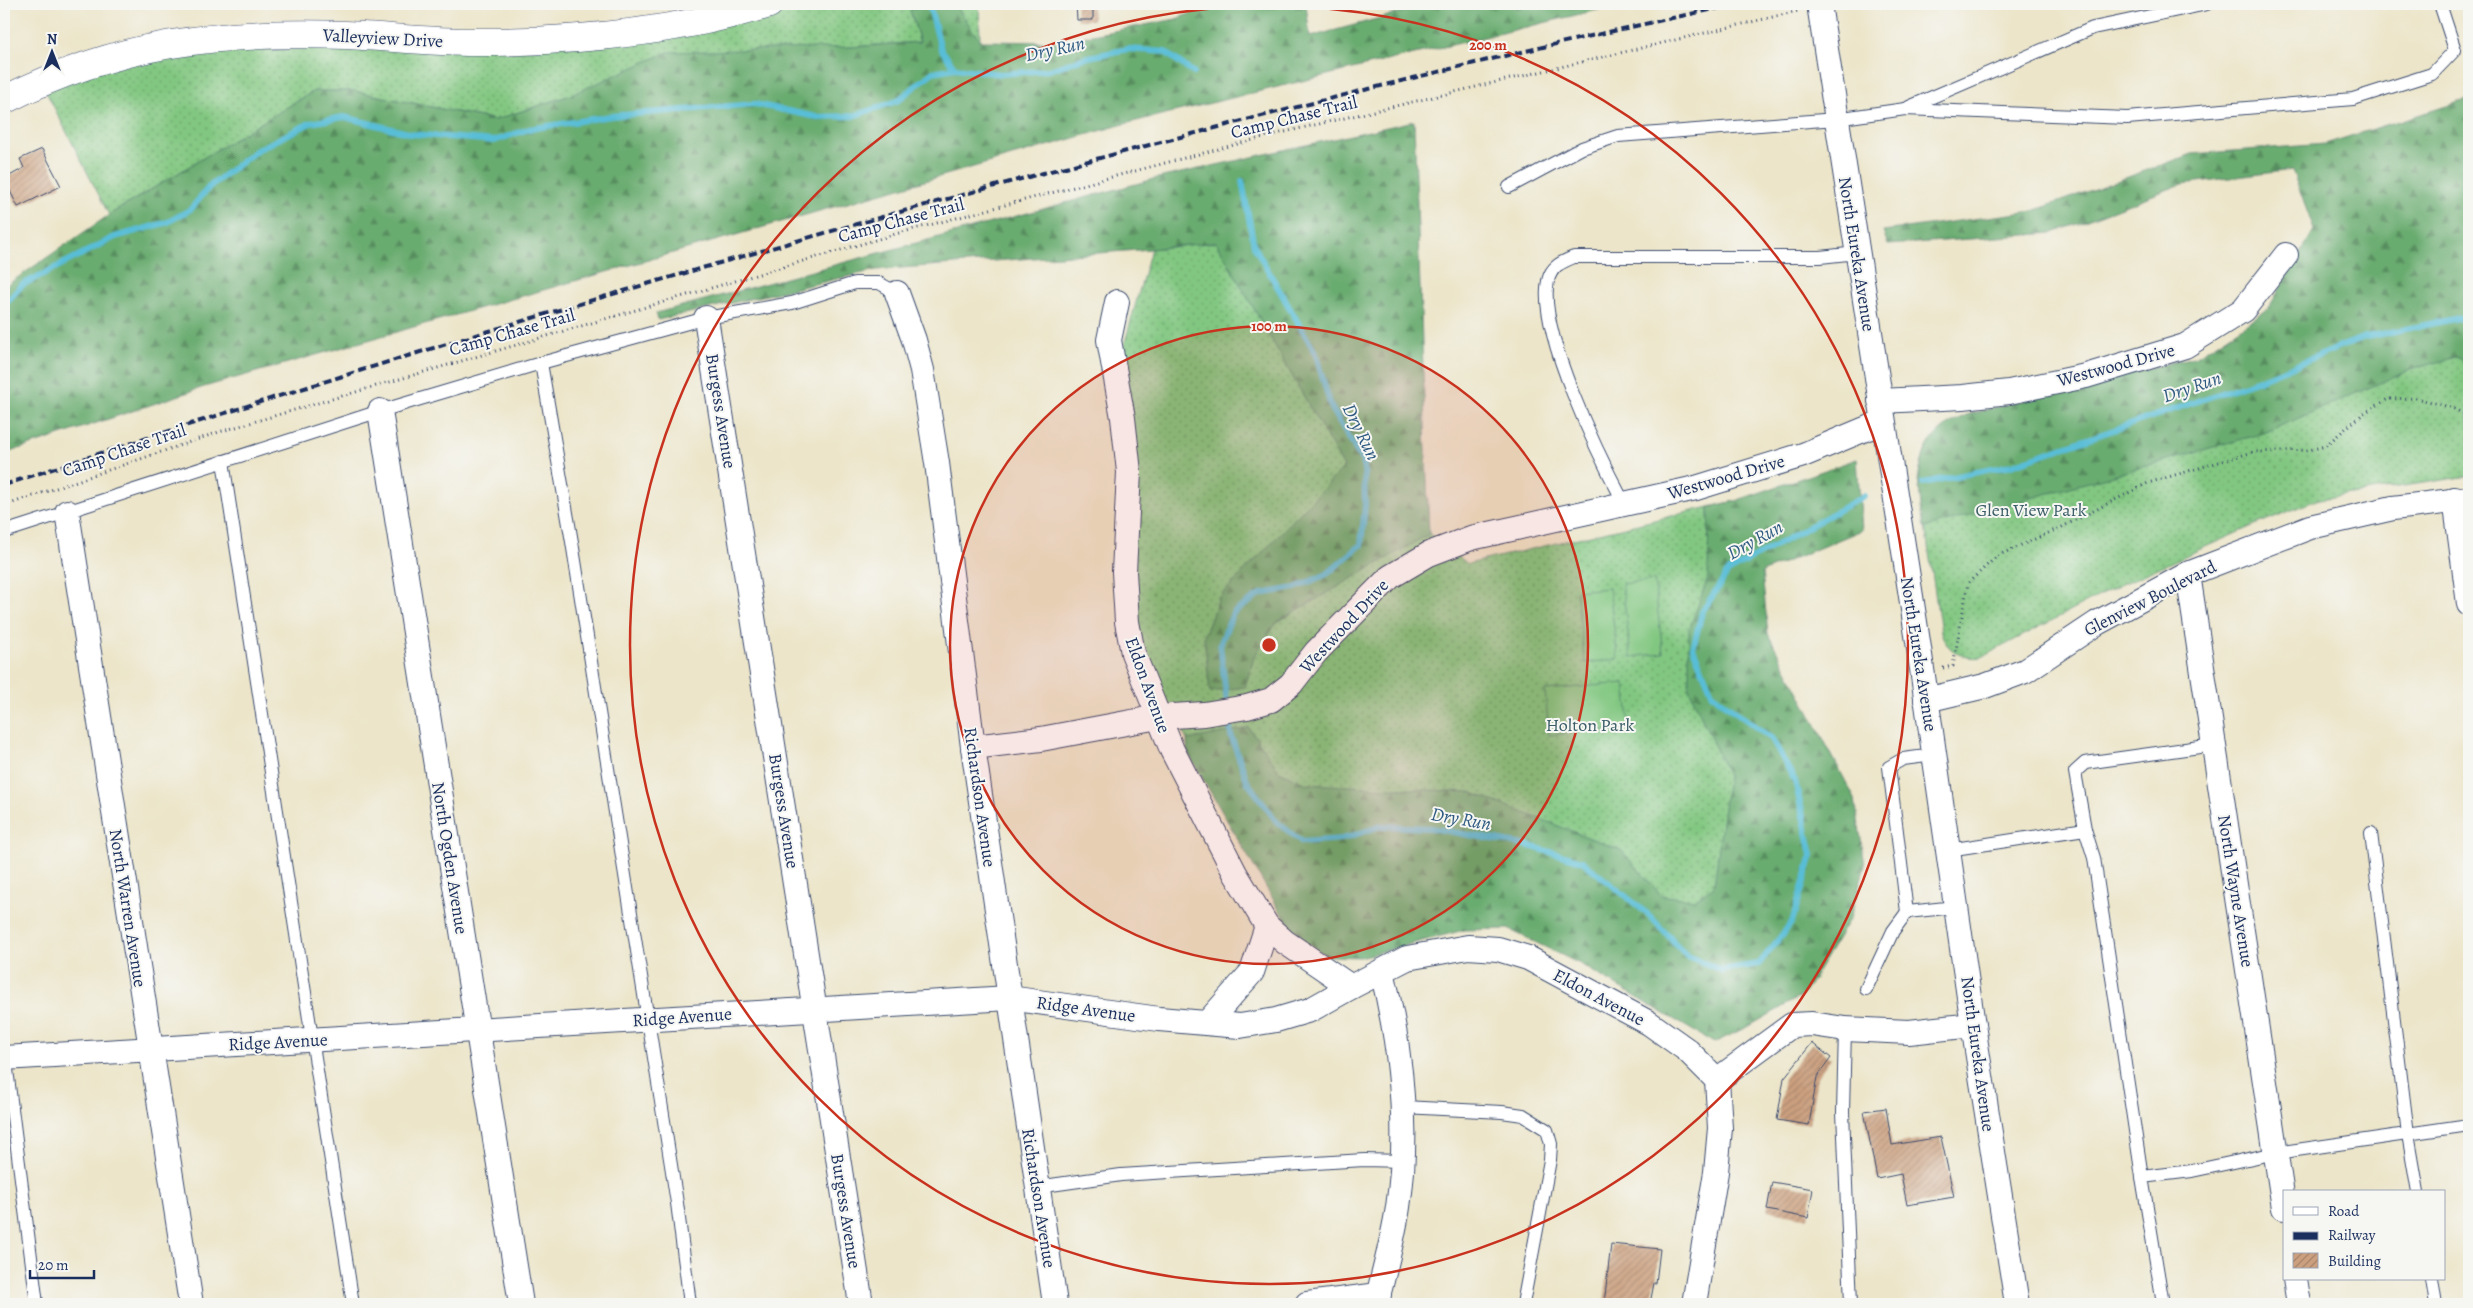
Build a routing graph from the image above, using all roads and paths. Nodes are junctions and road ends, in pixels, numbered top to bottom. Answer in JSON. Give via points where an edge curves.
{"nodes":[{"id":1,"x":767,"y":4,"type":"edge"},
{"id":2,"x":2207,"y":4,"type":"edge"},
{"id":3,"x":2440,"y":4,"type":"edge"},
{"id":4,"x":1819,"y":5,"type":"edge"},
{"id":5,"x":4,"y":100,"type":"edge"},
{"id":6,"x":1905,"y":109,"type":"junction"},
{"id":7,"x":1836,"y":119,"type":"junction"},
{"id":8,"x":1509,"y":187,"type":"dead end"},
{"id":9,"x":1857,"y":253,"type":"junction"},
{"id":10,"x":2286,"y":255,"type":"dead end"},
{"id":11,"x":897,"y":293,"type":"joint"},
{"id":12,"x":1117,"y":302,"type":"dead end"},
{"id":13,"x":706,"y":318,"type":"junction"},
{"id":14,"x":541,"y":363,"type":"junction"},
{"id":15,"x":380,"y":411,"type":"junction"},
{"id":16,"x":1881,"y":412,"type":"junction"},
{"id":17,"x":2469,"y":416,"type":"edge"},
{"id":18,"x":223,"y":461,"type":"junction"},
{"id":19,"x":2462,"y":499,"type":"edge"},
{"id":20,"x":1624,"y":503,"type":"junction"},
{"id":21,"x":4,"y":506,"type":"edge"},
{"id":22,"x":67,"y":512,"type":"junction"},
{"id":23,"x":4,"y":532,"type":"edge"},
{"id":24,"x":2188,"y":574,"type":"junction"},
{"id":25,"x":2469,"y":604,"type":"edge"},
{"id":26,"x":1922,"y":672,"type":"junction"},
{"id":27,"x":1926,"y":700,"type":"junction"},
{"id":28,"x":1158,"y":717,"type":"junction"},
{"id":29,"x":2214,"y":745,"type":"junction"},
{"id":30,"x":973,"y":747,"type":"junction"},
{"id":31,"x":1934,"y":754,"type":"junction"},
{"id":32,"x":2085,"y":829,"type":"junction"},
{"id":33,"x":2371,"y":833,"type":"dead end"},
{"id":34,"x":1948,"y":850,"type":"junction"},
{"id":35,"x":1956,"y":907,"type":"junction"},
{"id":36,"x":1907,"y":912,"type":"junction"},
{"id":37,"x":1267,"y":926,"type":"junction"},
{"id":38,"x":1382,"y":972,"type":"junction"},
{"id":39,"x":1351,"y":987,"type":"junction"},
{"id":40,"x":1866,"y":989,"type":"dead end"},
{"id":41,"x":1009,"y":998,"type":"junction"},
{"id":42,"x":815,"y":1009,"type":"junction"},
{"id":43,"x":648,"y":1020,"type":"junction"},
{"id":44,"x":1207,"y":1023,"type":"junction"},
{"id":45,"x":1973,"y":1025,"type":"junction"},
{"id":46,"x":1845,"y":1029,"type":"junction"},
{"id":47,"x":478,"y":1031,"type":"junction"},
{"id":48,"x":311,"y":1040,"type":"junction"},
{"id":49,"x":151,"y":1050,"type":"junction"},
{"id":50,"x":4,"y":1054,"type":"edge"},
{"id":51,"x":1717,"y":1080,"type":"junction"},
{"id":52,"x":1403,"y":1106,"type":"junction"},
{"id":53,"x":2469,"y":1125,"type":"edge"},
{"id":54,"x":2408,"y":1134,"type":"junction"},
{"id":55,"x":2276,"y":1153,"type":"junction"},
{"id":56,"x":1403,"y":1161,"type":"junction"},
{"id":57,"x":2142,"y":1178,"type":"junction"},
{"id":58,"x":1037,"y":1187,"type":"junction"},
{"id":59,"x":2418,"y":1190,"type":"edge"},
{"id":60,"x":2283,"y":1201,"type":"edge"},
{"id":61,"x":2295,"y":1280,"type":"edge"},
{"id":62,"x":2432,"y":1280,"type":"edge"},
{"id":63,"x":1377,"y":1300,"type":"edge"},
{"id":64,"x":37,"y":1304,"type":"edge"},
{"id":65,"x":191,"y":1304,"type":"edge"},
{"id":66,"x":353,"y":1304,"type":"edge"},
{"id":67,"x":520,"y":1304,"type":"edge"},
{"id":68,"x":690,"y":1304,"type":"edge"},
{"id":69,"x":861,"y":1304,"type":"edge"},
{"id":70,"x":1055,"y":1304,"type":"edge"},
{"id":71,"x":1307,"y":1304,"type":"edge"},
{"id":72,"x":1523,"y":1304,"type":"edge"},
{"id":73,"x":1694,"y":1304,"type":"edge"},
{"id":74,"x":1851,"y":1304,"type":"edge"},
{"id":75,"x":2017,"y":1304,"type":"edge"},
{"id":76,"x":2163,"y":1304,"type":"edge"},
{"id":77,"x":2299,"y":1304,"type":"edge"},
{"id":78,"x":2436,"y":1304,"type":"edge"}],
"edges":[{"from":1,"to":5,"type":"street","name":"Valleyview Drive","via":[[649,31],[560,40],[472,42],[295,34],[175,42],[96,61]]},
{"from":2,"to":6,"type":"lane","via":[[2092,28]]},
{"from":3,"to":6,"type":"lane","via":[[2455,50],[2432,74],[2353,99],[2127,118]]},
{"from":4,"to":7,"type":"street","name":"North Eureka Avenue"},
{"from":4,"to":21,"type":"path","name":"Camp Chase Trail","via":[[1278,134],[899,233],[219,432]]},
{"from":6,"to":7,"type":"lane"},
{"from":7,"to":8,"type":"lane","via":[[1618,136],[1582,148]]},
{"from":7,"to":9,"type":"street","name":"North Eureka Avenue"},
{"from":9,"to":16,"type":"street","name":"North Eureka Avenue"},
{"from":9,"to":20,"type":"lane","via":[[1820,258],[1574,257],[1557,264],[1548,280],[1546,300],[1560,357],[1600,458]]},
{"from":10,"to":16,"type":"street","name":"Westwood Drive","via":[[2243,310],[2185,346],[2086,376]]},
{"from":11,"to":13,"type":"lane","via":[[879,283],[855,283],[792,302]]},
{"from":11,"to":30,"type":"street","name":"Richardson Avenue","via":[[922,370],[949,545]]},
{"from":12,"to":28,"type":"street","name":"Eldon Avenue","via":[[1109,340],[1129,472],[1124,572],[1127,622],[1133,653]]},
{"from":13,"to":14,"type":"lane"},
{"from":13,"to":42,"type":"street","name":"Burgess Avenue"},
{"from":14,"to":15,"type":"lane"},
{"from":14,"to":43,"type":"lane"},
{"from":15,"to":18,"type":"lane"},
{"from":15,"to":47,"type":"street","name":"North Ogden Avenue"},
{"from":16,"to":20,"type":"street","name":"Westwood Drive","via":[[1803,455],[1696,488]]},
{"from":16,"to":26,"type":"street","name":"North Eureka Avenue"},
{"from":17,"to":26,"type":"path","via":[[2416,398],[2388,399],[2325,446],[2309,450],[2253,452],[2148,483],[1996,556],[1968,583],[1953,666]]},
{"from":18,"to":22,"type":"lane"},
{"from":18,"to":48,"type":"lane"},
{"from":19,"to":24,"type":"street","name":"Glenview Boulevard","via":[[2393,508],[2310,527]]},
{"from":19,"to":25,"type":"street"},
{"from":20,"to":28,"type":"street","name":"Westwood Drive","via":[[1471,538],[1428,554],[1390,577],[1316,652],[1291,684],[1271,700],[1204,714]]},
{"from":22,"to":23,"type":"lane"},
{"from":22,"to":49,"type":"street","name":"North Warren Avenue"},
{"from":24,"to":27,"type":"street","name":"Glenview Boulevard","via":[[2097,623],[2025,671],[1985,686]]},
{"from":24,"to":29,"type":"street","name":"North Wayne Avenue"},
{"from":26,"to":27,"type":"street","name":"North Eureka Avenue"},
{"from":27,"to":31,"type":"street","name":"North Eureka Avenue"},
{"from":28,"to":30,"type":"street","name":"Westwood Drive","via":[[1041,739]]},
{"from":28,"to":37,"type":"street","name":"Eldon Avenue","via":[[1235,873]]},
{"from":29,"to":32,"type":"lane","via":[[2085,763],[2075,772]]},
{"from":29,"to":55,"type":"street","name":"North Wayne Avenue"},
{"from":30,"to":41,"type":"street","name":"Richardson Avenue"},
{"from":31,"to":34,"type":"street","name":"North Eureka Avenue"},
{"from":31,"to":36,"type":"lane","via":[[1903,759],[1889,767]]},
{"from":32,"to":34,"type":"lane"},
{"from":32,"to":57,"type":"lane","via":[[2094,858]]},
{"from":33,"to":54,"type":"lane"},
{"from":34,"to":35,"type":"street","name":"North Eureka Avenue"},
{"from":35,"to":36,"type":"lane"},
{"from":35,"to":45,"type":"street","name":"North Eureka Avenue"},
{"from":36,"to":40,"type":"lane","via":[[1893,931]]},
{"from":37,"to":39,"type":"street","name":"Eldon Avenue"},
{"from":37,"to":44,"type":"street","via":[[1252,972]]},
{"from":38,"to":39,"type":"street","name":"Eldon Avenue"},
{"from":38,"to":51,"type":"street","name":"Eldon Avenue","via":[[1407,958],[1468,947],[1498,949],[1528,958],[1649,1023],[1687,1050]]},
{"from":38,"to":52,"type":"street","via":[[1392,1010]]},
{"from":39,"to":44,"type":"street","name":"Ridge Avenue","via":[[1310,1010],[1276,1020],[1240,1026]]},
{"from":41,"to":42,"type":"street","name":"Ridge Avenue"},
{"from":41,"to":44,"type":"street","name":"Ridge Avenue"},
{"from":41,"to":58,"type":"street","name":"Richardson Avenue"},
{"from":42,"to":43,"type":"street","name":"Ridge Avenue"},
{"from":42,"to":69,"type":"street","name":"Burgess Avenue"},
{"from":43,"to":47,"type":"street","name":"Ridge Avenue"},
{"from":43,"to":68,"type":"lane"},
{"from":45,"to":46,"type":"street","via":[[1909,1032]]},
{"from":45,"to":75,"type":"street","name":"North Eureka Avenue"},
{"from":46,"to":51,"type":"street","via":[[1812,1024],[1792,1025]]},
{"from":46,"to":74,"type":"lane","via":[[1844,1112]]},
{"from":47,"to":48,"type":"street","name":"Ridge Avenue"},
{"from":47,"to":67,"type":"street","name":"North Ogden Avenue"},
{"from":48,"to":49,"type":"street","name":"Ridge Avenue"},
{"from":48,"to":66,"type":"lane"},
{"from":49,"to":50,"type":"street","name":"Ridge Avenue"},
{"from":49,"to":65,"type":"street","name":"North Warren Avenue"},
{"from":50,"to":64,"type":"lane"},
{"from":51,"to":73,"type":"street","via":[[1720,1128],[1716,1172]]},
{"from":52,"to":56,"type":"street"},
{"from":52,"to":72,"type":"lane","via":[[1523,1115],[1547,1130],[1551,1144],[1550,1160]]},
{"from":53,"to":54,"type":"lane"},
{"from":54,"to":55,"type":"lane"},
{"from":54,"to":59,"type":"lane"},
{"from":55,"to":57,"type":"lane","via":[[2201,1170]]},
{"from":55,"to":60,"type":"street","name":"North Wayne Avenue"},
{"from":56,"to":58,"type":"lane","via":[[1364,1160],[1121,1175]]},
{"from":56,"to":63,"type":"street","via":[[1398,1206]]},
{"from":57,"to":76,"type":"lane"},
{"from":58,"to":70,"type":"street","name":"Richardson Avenue"},
{"from":61,"to":77,"type":"street"},
{"from":62,"to":78,"type":"lane"},
{"from":63,"to":71,"type":"street"}]}
